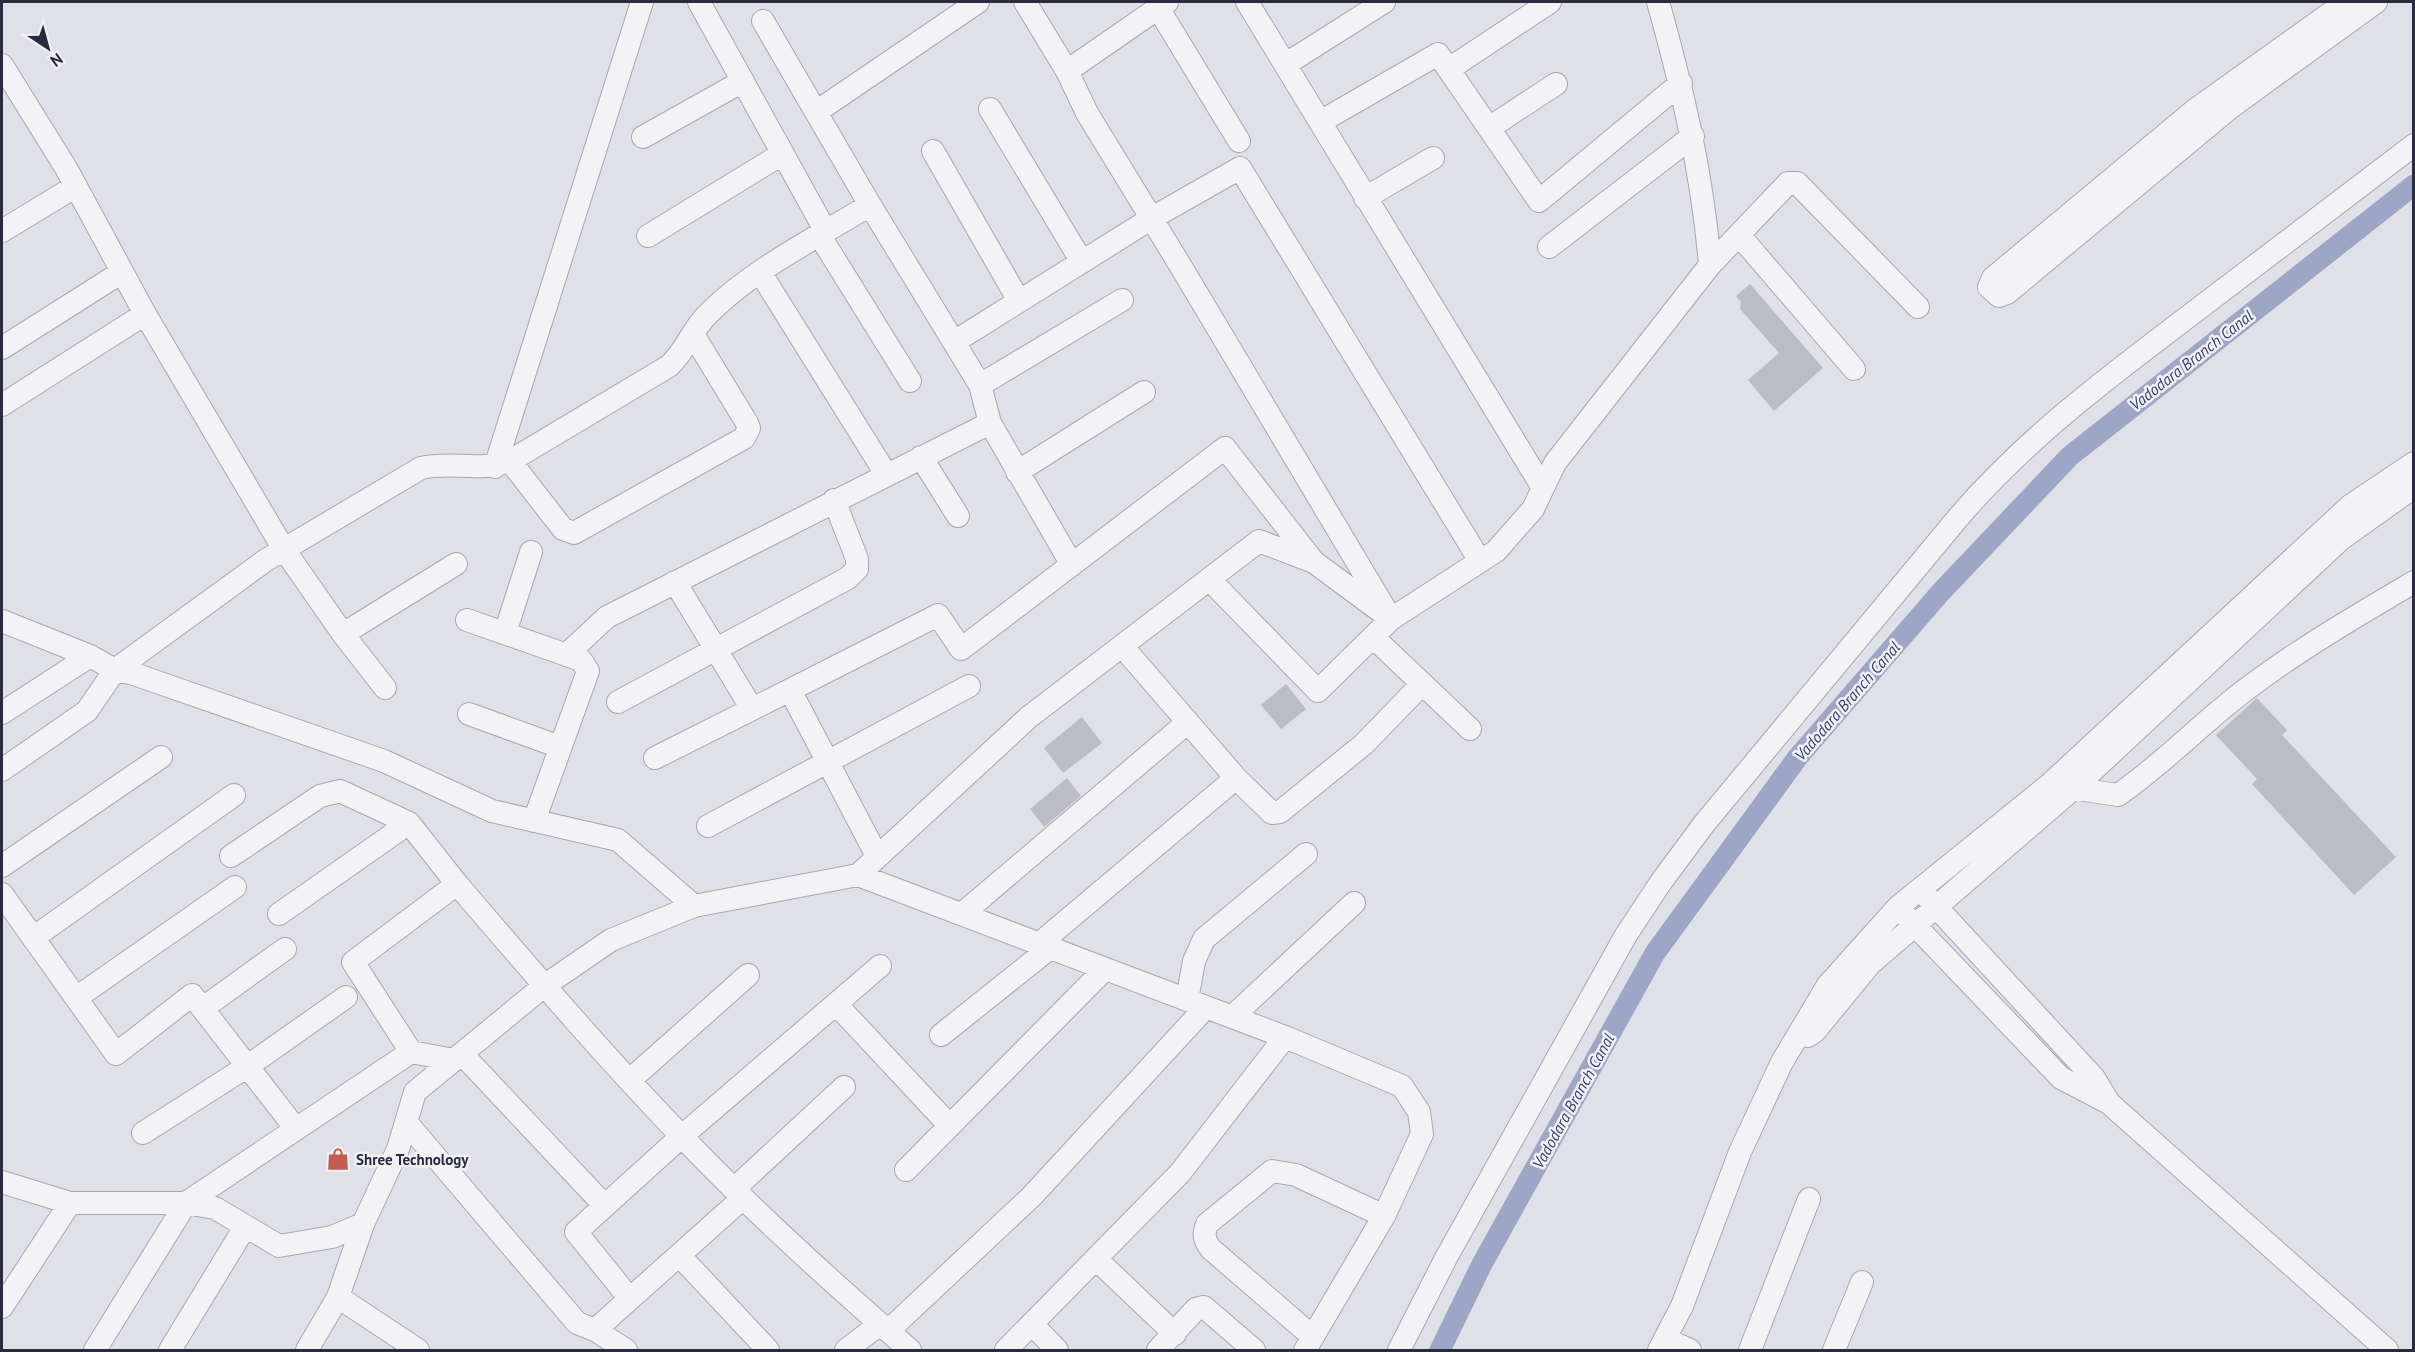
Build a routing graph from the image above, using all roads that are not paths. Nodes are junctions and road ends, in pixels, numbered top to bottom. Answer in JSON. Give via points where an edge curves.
{"nodes":[{"id":1,"x":642,"y":2,"type":"edge"},
{"id":2,"x":699,"y":2,"type":"edge"},
{"id":3,"x":978,"y":2,"type":"edge"},
{"id":4,"x":1025,"y":2,"type":"edge"},
{"id":5,"x":1247,"y":2,"type":"edge"},
{"id":6,"x":1384,"y":2,"type":"edge"},
{"id":7,"x":1550,"y":2,"type":"edge"},
{"id":8,"x":1658,"y":2,"type":"edge"},
{"id":9,"x":2346,"y":2,"type":"edge"},
{"id":10,"x":2376,"y":2,"type":"edge"},
{"id":11,"x":1162,"y":5,"type":"edge"},
{"id":12,"x":763,"y":21,"type":"dead end"},
{"id":13,"x":1286,"y":64,"type":"junction"},
{"id":14,"x":2,"y":65,"type":"edge"},
{"id":15,"x":1449,"y":69,"type":"junction"},
{"id":16,"x":1067,"y":71,"type":"junction"},
{"id":17,"x":743,"y":81,"type":"junction"},
{"id":18,"x":1681,"y":83,"type":"junction"},
{"id":19,"x":1557,"y":84,"type":"dead end"},
{"id":20,"x":990,"y":109,"type":"dead end"},
{"id":21,"x":816,"y":112,"type":"junction"},
{"id":22,"x":1320,"y":122,"type":"junction"},
{"id":23,"x":1489,"y":128,"type":"junction"},
{"id":24,"x":1693,"y":136,"type":"junction"},
{"id":25,"x":643,"y":137,"type":"dead end"},
{"id":26,"x":1239,"y":141,"type":"dead end"},
{"id":27,"x":2414,"y":145,"type":"edge"},
{"id":28,"x":933,"y":151,"type":"dead end"},
{"id":29,"x":783,"y":154,"type":"junction"},
{"id":30,"x":1432,"y":158,"type":"dead end"},
{"id":31,"x":76,"y":186,"type":"junction"},
{"id":32,"x":1365,"y":198,"type":"junction"},
{"id":33,"x":870,"y":206,"type":"junction"},
{"id":34,"x":1152,"y":218,"type":"junction"},
{"id":35,"x":2,"y":231,"type":"edge"},
{"id":36,"x":823,"y":234,"type":"junction"},
{"id":37,"x":1739,"y":235,"type":"junction"},
{"id":38,"x":648,"y":236,"type":"dead end"},
{"id":39,"x":1548,"y":247,"type":"dead end"},
{"id":40,"x":1082,"y":262,"type":"junction"},
{"id":41,"x":1710,"y":265,"type":"junction"},
{"id":42,"x":122,"y":272,"type":"junction"},
{"id":43,"x":760,"y":272,"type":"junction"},
{"id":44,"x":1122,"y":300,"type":"dead end"},
{"id":45,"x":1019,"y":301,"type":"junction"},
{"id":46,"x":1918,"y":307,"type":"dead end"},
{"id":47,"x":145,"y":314,"type":"junction"},
{"id":48,"x":694,"y":336,"type":"junction"},
{"id":49,"x":954,"y":342,"type":"junction"},
{"id":50,"x":2,"y":348,"type":"edge"},
{"id":51,"x":1854,"y":369,"type":"dead end"},
{"id":52,"x":910,"y":381,"type":"dead end"},
{"id":53,"x":980,"y":385,"type":"junction"},
{"id":54,"x":1144,"y":392,"type":"dead end"},
{"id":55,"x":2,"y":405,"type":"edge"},
{"id":56,"x":990,"y":423,"type":"junction"},
{"id":57,"x":921,"y":457,"type":"junction"},
{"id":58,"x":2414,"y":463,"type":"edge"},
{"id":59,"x":503,"y":464,"type":"junction"},
{"id":60,"x":1017,"y":472,"type":"junction"},
{"id":61,"x":886,"y":474,"type":"junction"},
{"id":62,"x":2414,"y":487,"type":"edge"},
{"id":63,"x":1543,"y":488,"type":"junction"},
{"id":64,"x":834,"y":500,"type":"junction"},
{"id":65,"x":958,"y":516,"type":"dead end"},
{"id":66,"x":283,"y":548,"type":"junction"},
{"id":67,"x":531,"y":552,"type":"dead end"},
{"id":68,"x":1480,"y":561,"type":"junction"},
{"id":69,"x":1314,"y":562,"type":"junction"},
{"id":70,"x":456,"y":564,"type":"dead end"},
{"id":71,"x":1072,"y":565,"type":"junction"},
{"id":72,"x":1209,"y":579,"type":"junction"},
{"id":73,"x":675,"y":582,"type":"junction"},
{"id":74,"x":2411,"y":587,"type":"edge"},
{"id":75,"x":1391,"y":619,"type":"junction"},
{"id":76,"x":467,"y":620,"type":"dead end"},
{"id":77,"x":6,"y":629,"type":"edge"},
{"id":78,"x":505,"y":633,"type":"junction"},
{"id":79,"x":343,"y":634,"type":"junction"},
{"id":80,"x":1373,"y":637,"type":"junction"},
{"id":81,"x":1122,"y":646,"type":"junction"},
{"id":82,"x":715,"y":648,"type":"junction"},
{"id":83,"x":566,"y":655,"type":"junction"},
{"id":84,"x":90,"y":656,"type":"junction"},
{"id":85,"x":115,"y":670,"type":"junction"},
{"id":86,"x":1422,"y":684,"type":"junction"},
{"id":87,"x":969,"y":686,"type":"dead end"},
{"id":88,"x":385,"y":688,"type":"dead end"},
{"id":89,"x":790,"y":690,"type":"junction"},
{"id":90,"x":618,"y":702,"type":"dead end"},
{"id":91,"x":752,"y":709,"type":"junction"},
{"id":92,"x":2,"y":713,"type":"edge"},
{"id":93,"x":469,"y":714,"type":"dead end"},
{"id":94,"x":1188,"y":722,"type":"junction"},
{"id":95,"x":1470,"y":729,"type":"dead end"},
{"id":96,"x":560,"y":747,"type":"junction"},
{"id":97,"x":161,"y":757,"type":"dead end"},
{"id":98,"x":655,"y":758,"type":"dead end"},
{"id":99,"x":827,"y":762,"type":"junction"},
{"id":100,"x":2,"y":770,"type":"edge"},
{"id":101,"x":1236,"y":778,"type":"junction"},
{"id":102,"x":2049,"y":785,"type":"junction"},
{"id":103,"x":2074,"y":788,"type":"junction"},
{"id":104,"x":234,"y":795,"type":"dead end"},
{"id":105,"x":534,"y":821,"type":"junction"},
{"id":106,"x":409,"y":823,"type":"junction"},
{"id":107,"x":708,"y":826,"type":"dead end"},
{"id":108,"x":1306,"y":854,"type":"dead end"},
{"id":109,"x":231,"y":856,"type":"dead end"},
{"id":110,"x":877,"y":856,"type":"junction"},
{"id":111,"x":2,"y":866,"type":"edge"},
{"id":112,"x":858,"y":874,"type":"junction"},
{"id":113,"x":457,"y":884,"type":"junction"},
{"id":114,"x":235,"y":887,"type":"dead end"},
{"id":115,"x":1920,"y":889,"type":"junction"},
{"id":116,"x":2,"y":894,"type":"edge"},
{"id":117,"x":1354,"y":903,"type":"dead end"},
{"id":118,"x":694,"y":906,"type":"junction"},
{"id":119,"x":1898,"y":907,"type":"junction"},
{"id":120,"x":1936,"y":907,"type":"junction"},
{"id":121,"x":279,"y":914,"type":"dead end"},
{"id":122,"x":962,"y":914,"type":"junction"},
{"id":123,"x":9,"y":919,"type":"edge"},
{"id":124,"x":1913,"y":925,"type":"junction"},
{"id":125,"x":33,"y":938,"type":"junction"},
{"id":126,"x":1045,"y":946,"type":"junction"},
{"id":127,"x":285,"y":949,"type":"dead end"},
{"id":128,"x":880,"y":966,"type":"dead end"},
{"id":129,"x":1105,"y":969,"type":"junction"},
{"id":130,"x":748,"y":975,"type":"dead end"},
{"id":131,"x":544,"y":986,"type":"junction"},
{"id":132,"x":346,"y":997,"type":"dead end"},
{"id":133,"x":76,"y":998,"type":"junction"},
{"id":134,"x":1196,"y":1003,"type":"junction"},
{"id":135,"x":836,"y":1004,"type":"junction"},
{"id":136,"x":203,"y":1008,"type":"junction"},
{"id":137,"x":1232,"y":1017,"type":"junction"},
{"id":138,"x":941,"y":1035,"type":"dead end"},
{"id":139,"x":1286,"y":1037,"type":"junction"},
{"id":140,"x":1791,"y":1047,"type":"junction"},
{"id":141,"x":411,"y":1052,"type":"junction"},
{"id":142,"x":458,"y":1057,"type":"junction"},
{"id":143,"x":248,"y":1066,"type":"junction"},
{"id":144,"x":630,"y":1080,"type":"junction"},
{"id":145,"x":844,"y":1087,"type":"dead end"},
{"id":146,"x":2109,"y":1103,"type":"junction"},
{"id":147,"x":406,"y":1122,"type":"junction"},
{"id":148,"x":950,"y":1126,"type":"junction"},
{"id":149,"x":296,"y":1129,"type":"junction"},
{"id":150,"x":143,"y":1132,"type":"dead end"},
{"id":151,"x":682,"y":1136,"type":"junction"},
{"id":152,"x":906,"y":1170,"type":"dead end"},
{"id":153,"x":2,"y":1182,"type":"edge"},
{"id":154,"x":738,"y":1193,"type":"junction"},
{"id":155,"x":1809,"y":1199,"type":"dead end"},
{"id":156,"x":70,"y":1203,"type":"junction"},
{"id":157,"x":186,"y":1203,"type":"junction"},
{"id":158,"x":605,"y":1206,"type":"junction"},
{"id":159,"x":1384,"y":1216,"type":"junction"},
{"id":160,"x":363,"y":1224,"type":"junction"},
{"id":161,"x":245,"y":1227,"type":"junction"},
{"id":162,"x":679,"y":1255,"type":"junction"},
{"id":163,"x":1096,"y":1258,"type":"junction"},
{"id":164,"x":1862,"y":1282,"type":"dead end"},
{"id":165,"x":338,"y":1297,"type":"junction"},
{"id":166,"x":630,"y":1299,"type":"junction"},
{"id":167,"x":2,"y":1307,"type":"edge"},
{"id":168,"x":1032,"y":1324,"type":"junction"},
{"id":169,"x":884,"y":1328,"type":"junction"},
{"id":170,"x":595,"y":1330,"type":"junction"},
{"id":171,"x":1175,"y":1334,"type":"junction"},
{"id":172,"x":1309,"y":1344,"type":"edge"},
{"id":173,"x":1662,"y":1345,"type":"edge"},
{"id":174,"x":95,"y":1350,"type":"edge"},
{"id":175,"x":170,"y":1350,"type":"edge"},
{"id":176,"x":307,"y":1350,"type":"edge"},
{"id":177,"x":418,"y":1350,"type":"edge"},
{"id":178,"x":626,"y":1350,"type":"edge"},
{"id":179,"x":768,"y":1350,"type":"edge"},
{"id":180,"x":846,"y":1350,"type":"edge"},
{"id":181,"x":910,"y":1350,"type":"edge"},
{"id":182,"x":1006,"y":1350,"type":"edge"},
{"id":183,"x":1057,"y":1350,"type":"edge"},
{"id":184,"x":1158,"y":1350,"type":"edge"},
{"id":185,"x":1254,"y":1350,"type":"edge"},
{"id":186,"x":1399,"y":1350,"type":"edge"},
{"id":187,"x":1690,"y":1350,"type":"edge"},
{"id":188,"x":1750,"y":1350,"type":"edge"},
{"id":189,"x":1834,"y":1350,"type":"edge"},
{"id":190,"x":2387,"y":1350,"type":"edge"}],
"edges":[{"from":1,"to":59,"type":"street"},
{"from":2,"to":17,"type":"street"},
{"from":3,"to":21,"type":"street"},
{"from":4,"to":16,"type":"street"},
{"from":5,"to":13,"type":"street"},
{"from":6,"to":13,"type":"street"},
{"from":7,"to":15,"type":"street"},
{"from":8,"to":18,"type":"street"},
{"from":9,"to":10,"type":"street","via":[[2195,110],[1993,279],[1989,287],[1993,292],[1999,296],[2007,293],[2231,107]]},
{"from":11,"to":16,"type":"street"},
{"from":11,"to":26,"type":"street"},
{"from":12,"to":21,"type":"street"},
{"from":13,"to":22,"type":"street"},
{"from":14,"to":31,"type":"street"},
{"from":15,"to":22,"type":"street","via":[[1438,54]]},
{"from":15,"to":23,"type":"street"},
{"from":16,"to":34,"type":"street","via":[[1087,113]]},
{"from":17,"to":25,"type":"street"},
{"from":17,"to":29,"type":"street"},
{"from":18,"to":23,"type":"street","via":[[1539,201]]},
{"from":18,"to":24,"type":"street"},
{"from":19,"to":23,"type":"street"},
{"from":20,"to":40,"type":"street"},
{"from":21,"to":33,"type":"street"},
{"from":22,"to":32,"type":"street"},
{"from":24,"to":39,"type":"street"},
{"from":24,"to":41,"type":"street","via":[[1704,195]]},
{"from":27,"to":186,"type":"street","via":[[2093,389],[2028,444],[1957,519],[1704,824],[1661,882],[1626,935]]},
{"from":28,"to":45,"type":"street"},
{"from":29,"to":36,"type":"street"},
{"from":29,"to":38,"type":"street"},
{"from":30,"to":32,"type":"street"},
{"from":31,"to":35,"type":"street"},
{"from":31,"to":42,"type":"street"},
{"from":32,"to":63,"type":"street"},
{"from":33,"to":36,"type":"street"},
{"from":33,"to":49,"type":"street"},
{"from":34,"to":40,"type":"street"},
{"from":34,"to":68,"type":"street","via":[[1240,168]]},
{"from":34,"to":75,"type":"street"},
{"from":36,"to":43,"type":"street"},
{"from":36,"to":52,"type":"street"},
{"from":37,"to":41,"type":"street"},
{"from":37,"to":46,"type":"street","via":[[1788,183],[1797,183]]},
{"from":37,"to":51,"type":"street"},
{"from":40,"to":45,"type":"street"},
{"from":41,"to":63,"type":"street","via":[[1555,463]]},
{"from":42,"to":47,"type":"street"},
{"from":42,"to":50,"type":"street"},
{"from":43,"to":48,"type":"street","via":[[707,315]]},
{"from":43,"to":61,"type":"street"},
{"from":44,"to":53,"type":"street"},
{"from":45,"to":49,"type":"street"},
{"from":47,"to":55,"type":"street"},
{"from":47,"to":66,"type":"street"},
{"from":48,"to":59,"type":"street","via":[[669,366]]},
{"from":48,"to":59,"type":"street","via":[[747,423],[744,438],[574,533],[563,529]]},
{"from":49,"to":53,"type":"street"},
{"from":53,"to":56,"type":"street"},
{"from":54,"to":60,"type":"street"},
{"from":56,"to":57,"type":"street"},
{"from":56,"to":60,"type":"street"},
{"from":57,"to":61,"type":"street"},
{"from":57,"to":65,"type":"street"},
{"from":58,"to":102,"type":"street","via":[[2350,506]]},
{"from":59,"to":66,"type":"street","via":[[437,464],[421,468]]},
{"from":60,"to":71,"type":"street"},
{"from":61,"to":64,"type":"street"},
{"from":62,"to":103,"type":"street","via":[[2341,539]]},
{"from":63,"to":68,"type":"street","via":[[1533,509],[1496,551]]},
{"from":64,"to":73,"type":"street"},
{"from":64,"to":82,"type":"street","via":[[857,568],[848,578]]},
{"from":66,"to":79,"type":"street"},
{"from":66,"to":85,"type":"street"},
{"from":67,"to":78,"type":"street"},
{"from":68,"to":75,"type":"street"},
{"from":69,"to":71,"type":"street","via":[[1225,448]]},
{"from":69,"to":72,"type":"street","via":[[1259,541]]},
{"from":69,"to":75,"type":"street"},
{"from":70,"to":79,"type":"street"},
{"from":71,"to":89,"type":"street","via":[[961,649],[938,615]]},
{"from":72,"to":80,"type":"street","via":[[1318,692]]},
{"from":72,"to":81,"type":"street"},
{"from":73,"to":82,"type":"street"},
{"from":73,"to":83,"type":"street","via":[[607,617]]},
{"from":74,"to":103,"type":"street","via":[[2342,624],[2250,686],[2152,772],[2118,795]]},
{"from":75,"to":80,"type":"street"},
{"from":76,"to":78,"type":"street"},
{"from":77,"to":84,"type":"street"},
{"from":78,"to":83,"type":"street"},
{"from":79,"to":88,"type":"street"},
{"from":80,"to":86,"type":"street"},
{"from":81,"to":94,"type":"street"},
{"from":81,"to":110,"type":"street","via":[[1029,717]]},
{"from":82,"to":90,"type":"street"},
{"from":82,"to":91,"type":"street"},
{"from":83,"to":96,"type":"street","via":[[580,660],[588,671]]},
{"from":84,"to":85,"type":"street"},
{"from":84,"to":92,"type":"street"},
{"from":85,"to":100,"type":"street","via":[[87,711]]},
{"from":85,"to":105,"type":"street","via":[[384,761],[492,812]]},
{"from":86,"to":95,"type":"street"},
{"from":86,"to":101,"type":"street","via":[[1364,744],[1280,812],[1272,813]]},
{"from":87,"to":99,"type":"street"},
{"from":89,"to":91,"type":"street"},
{"from":89,"to":99,"type":"street"},
{"from":91,"to":98,"type":"street"},
{"from":93,"to":96,"type":"street"},
{"from":94,"to":101,"type":"street"},
{"from":94,"to":122,"type":"street"},
{"from":96,"to":105,"type":"street"},
{"from":97,"to":111,"type":"street"},
{"from":99,"to":107,"type":"street"},
{"from":99,"to":110,"type":"street"},
{"from":101,"to":126,"type":"street"},
{"from":102,"to":103,"type":"street"},
{"from":102,"to":115,"type":"street"},
{"from":103,"to":120,"type":"street"},
{"from":104,"to":125,"type":"street"},
{"from":105,"to":118,"type":"street","via":[[618,840]]},
{"from":106,"to":109,"type":"street","via":[[351,794],[331,792]]},
{"from":106,"to":113,"type":"street"},
{"from":106,"to":121,"type":"street"},
{"from":108,"to":134,"type":"street","via":[[1204,939],[1194,961]]},
{"from":110,"to":112,"type":"street"},
{"from":112,"to":118,"type":"street"},
{"from":112,"to":122,"type":"street"},
{"from":113,"to":131,"type":"street"},
{"from":113,"to":141,"type":"street","via":[[352,962]]},
{"from":114,"to":133,"type":"street"},
{"from":115,"to":119,"type":"street"},
{"from":115,"to":120,"type":"street"},
{"from":116,"to":123,"type":"street"},
{"from":117,"to":137,"type":"street"},
{"from":118,"to":131,"type":"street","via":[[611,940]]},
{"from":119,"to":124,"type":"street"},
{"from":119,"to":140,"type":"street","via":[[1828,985]]},
{"from":120,"to":124,"type":"street"},
{"from":120,"to":146,"type":"street","via":[[2088,1072]]},
{"from":122,"to":126,"type":"street"},
{"from":123,"to":125,"type":"street"},
{"from":124,"to":140,"type":"street","via":[[1870,964],[1815,1031]]},
{"from":124,"to":146,"type":"street","via":[[2061,1078]]},
{"from":125,"to":133,"type":"street"},
{"from":126,"to":129,"type":"street"},
{"from":126,"to":138,"type":"street"},
{"from":127,"to":136,"type":"street"},
{"from":128,"to":135,"type":"street"},
{"from":129,"to":134,"type":"street"},
{"from":129,"to":148,"type":"street"},
{"from":130,"to":144,"type":"street"},
{"from":131,"to":142,"type":"street"},
{"from":131,"to":144,"type":"street"},
{"from":132,"to":143,"type":"street"},
{"from":133,"to":136,"type":"street","via":[[116,1054],[192,995]]},
{"from":134,"to":137,"type":"street"},
{"from":134,"to":169,"type":"street","via":[[1032,1196]]},
{"from":135,"to":148,"type":"street"},
{"from":135,"to":151,"type":"street"},
{"from":136,"to":143,"type":"street"},
{"from":137,"to":139,"type":"street"},
{"from":139,"to":159,"type":"street","via":[[1402,1086],[1419,1113],[1422,1134]]},
{"from":139,"to":163,"type":"street","via":[[1180,1173]]},
{"from":140,"to":173,"type":"street","via":[[1740,1152],[1682,1306]]},
{"from":141,"to":142,"type":"street"},
{"from":141,"to":149,"type":"street"},
{"from":142,"to":147,"type":"street","via":[[415,1092]]},
{"from":142,"to":158,"type":"street"},
{"from":143,"to":149,"type":"street"},
{"from":143,"to":150,"type":"street"},
{"from":144,"to":151,"type":"street"},
{"from":145,"to":154,"type":"street"},
{"from":146,"to":190,"type":"street"},
{"from":147,"to":160,"type":"street","via":[[398,1149]]},
{"from":147,"to":170,"type":"street","via":[[577,1323]]},
{"from":148,"to":152,"type":"street"},
{"from":149,"to":157,"type":"street"},
{"from":151,"to":154,"type":"street"},
{"from":151,"to":158,"type":"street"},
{"from":153,"to":156,"type":"street"},
{"from":154,"to":162,"type":"street"},
{"from":154,"to":169,"type":"street"},
{"from":155,"to":188,"type":"street"},
{"from":156,"to":157,"type":"street"},
{"from":156,"to":167,"type":"street"},
{"from":157,"to":161,"type":"street","via":[[216,1208]]},
{"from":157,"to":174,"type":"street"},
{"from":158,"to":166,"type":"street","via":[[576,1232]]},
{"from":159,"to":172,"type":"street"},
{"from":159,"to":172,"type":"street","via":[[1296,1175],[1272,1172],[1207,1224],[1205,1241],[1211,1249]]},
{"from":160,"to":161,"type":"street","via":[[332,1237],[279,1246]]},
{"from":160,"to":165,"type":"street"},
{"from":161,"to":175,"type":"street"},
{"from":162,"to":166,"type":"street"},
{"from":162,"to":179,"type":"street"},
{"from":163,"to":168,"type":"street"},
{"from":163,"to":171,"type":"street"},
{"from":164,"to":189,"type":"street"},
{"from":165,"to":176,"type":"street"},
{"from":165,"to":177,"type":"street"},
{"from":166,"to":170,"type":"street"},
{"from":168,"to":182,"type":"street"},
{"from":168,"to":183,"type":"street"},
{"from":169,"to":180,"type":"street"},
{"from":169,"to":181,"type":"street"},
{"from":170,"to":178,"type":"street"},
{"from":171,"to":184,"type":"street"},
{"from":171,"to":185,"type":"street","via":[[1196,1309],[1204,1307]]},
{"from":173,"to":187,"type":"street"}]}
